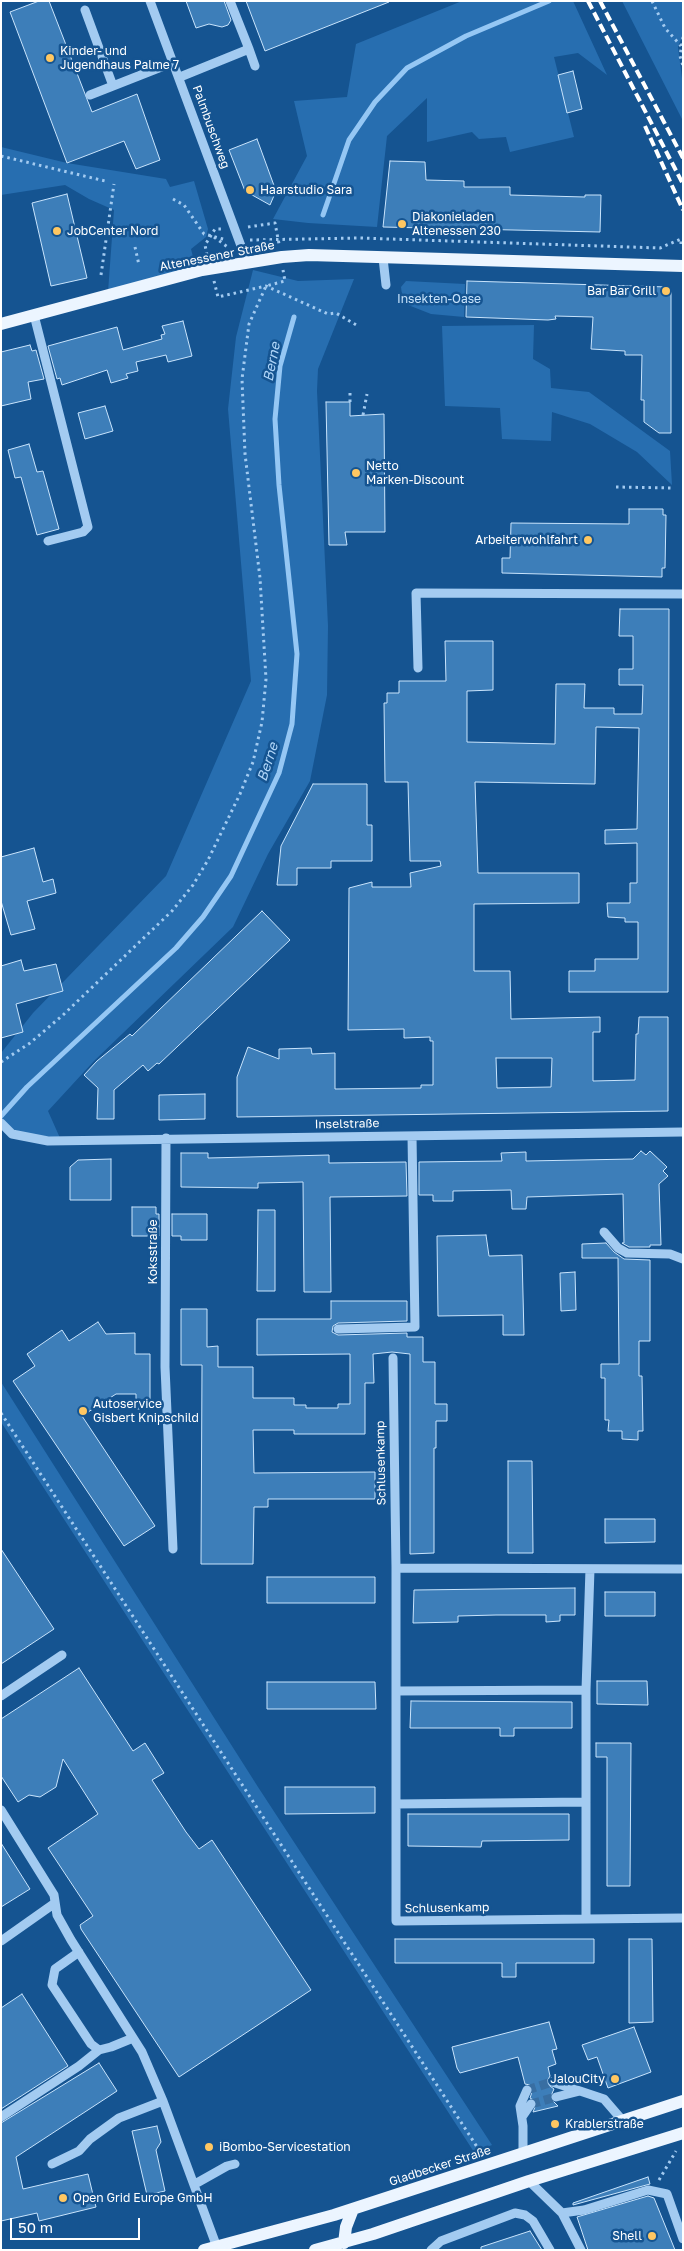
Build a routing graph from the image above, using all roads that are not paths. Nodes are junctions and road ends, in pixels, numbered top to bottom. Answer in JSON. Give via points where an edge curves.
{"nodes":[{"id":1,"x":150,"y":1,"type":"edge"},
{"id":2,"x":230,"y":1,"type":"edge"},
{"id":3,"x":85,"y":10,"type":"dead end"},
{"id":4,"x":249,"y":49,"type":"junction"},
{"id":5,"x":174,"y":62,"type":"junction"},
{"id":6,"x":255,"y":66,"type":"dead end"},
{"id":7,"x":180,"y":77,"type":"junction"},
{"id":8,"x":113,"y":86,"type":"junction"},
{"id":9,"x":90,"y":95,"type":"dead end"},
{"id":10,"x":383,"y":258,"type":"junction"},
{"id":11,"x":247,"y":262,"type":"junction"},
{"id":12,"x":683,"y":266,"type":"edge"},
{"id":13,"x":386,"y":285,"type":"dead end"},
{"id":14,"x":34,"y":315,"type":"junction"},
{"id":15,"x":1,"y":324,"type":"edge"},
{"id":16,"x":48,"y":541,"type":"dead end"},
{"id":17,"x":683,"y":594,"type":"edge"},
{"id":18,"x":418,"y":668,"type":"dead end"},
{"id":19,"x":1,"y":1122,"type":"edge"},
{"id":20,"x":683,"y":1132,"type":"edge"},
{"id":21,"x":412,"y":1136,"type":"junction"},
{"id":22,"x":166,"y":1138,"type":"junction"},
{"id":23,"x":604,"y":1232,"type":"dead end"},
{"id":24,"x":683,"y":1259,"type":"edge"},
{"id":25,"x":338,"y":1329,"type":"dead end"},
{"id":26,"x":392,"y":1358,"type":"dead end"},
{"id":27,"x":173,"y":1549,"type":"dead end"},
{"id":28,"x":396,"y":1568,"type":"junction"},
{"id":29,"x":590,"y":1569,"type":"junction"},
{"id":30,"x":683,"y":1569,"type":"edge"},
{"id":31,"x":62,"y":1655,"type":"dead end"},
{"id":32,"x":586,"y":1690,"type":"junction"},
{"id":33,"x":396,"y":1691,"type":"junction"},
{"id":34,"x":1,"y":1696,"type":"edge"},
{"id":35,"x":586,"y":1802,"type":"junction"},
{"id":36,"x":396,"y":1804,"type":"junction"},
{"id":37,"x":1,"y":1810,"type":"edge"},
{"id":38,"x":55,"y":1903,"type":"junction"},
{"id":39,"x":683,"y":1918,"type":"edge"},
{"id":40,"x":586,"y":1919,"type":"junction"},
{"id":41,"x":1,"y":1941,"type":"edge"},
{"id":42,"x":79,"y":1952,"type":"junction"},
{"id":43,"x":134,"y":2038,"type":"junction"},
{"id":44,"x":99,"y":2050,"type":"junction"},
{"id":45,"x":552,"y":2082,"type":"tunnel mouth"},
{"id":46,"x":527,"y":2090,"type":"dead end"},
{"id":47,"x":580,"y":2091,"type":"junction"},
{"id":48,"x":556,"y":2097,"type":"tunnel mouth"},
{"id":49,"x":164,"y":2101,"type":"junction"},
{"id":50,"x":683,"y":2102,"type":"edge"},
{"id":51,"x":531,"y":2104,"type":"tunnel mouth"},
{"id":52,"x":1,"y":2117,"type":"edge"},
{"id":53,"x":522,"y":2117,"type":"junction"},
{"id":54,"x":623,"y":2121,"type":"junction"},
{"id":55,"x":683,"y":2133,"type":"edge"},
{"id":56,"x":523,"y":2154,"type":"junction"},
{"id":57,"x":52,"y":2164,"type":"dead end"},
{"id":58,"x":235,"y":2164,"type":"dead end"},
{"id":59,"x":529,"y":2182,"type":"junction"},
{"id":60,"x":195,"y":2184,"type":"junction"},
{"id":61,"x":354,"y":2209,"type":"junction"},
{"id":62,"x":562,"y":2213,"type":"junction"},
{"id":63,"x":683,"y":2239,"type":"edge"},
{"id":64,"x":345,"y":2246,"type":"edge"},
{"id":65,"x":217,"y":2248,"type":"edge"},
{"id":66,"x":204,"y":2250,"type":"edge"},
{"id":67,"x":315,"y":2250,"type":"edge"},
{"id":68,"x":431,"y":2250,"type":"edge"},
{"id":69,"x":550,"y":2250,"type":"edge"},
{"id":70,"x":581,"y":2250,"type":"edge"}],
"edges":[{"from":1,"to":5,"type":"street","name":"Palmbuschweg"},
{"from":2,"to":4,"type":"street"},
{"from":3,"to":8,"type":"street"},
{"from":4,"to":6,"type":"street"},
{"from":4,"to":7,"type":"street"},
{"from":5,"to":7,"type":"street","name":"Palmbuschweg"},
{"from":5,"to":8,"type":"street"},
{"from":7,"to":11,"type":"street","name":"Palmbuschweg"},
{"from":8,"to":9,"type":"street"},
{"from":10,"to":11,"type":"main road","name":"Altenessener Straße","via":[[309,255]]},
{"from":10,"to":12,"type":"main road","name":"Altenessener Straße"},
{"from":10,"to":13,"type":"street"},
{"from":11,"to":14,"type":"main road","name":"Altenessener Straße","via":[[156,281]]},
{"from":14,"to":15,"type":"main road","name":"Altenessener Straße"},
{"from":14,"to":16,"type":"street","via":[[88,527],[83,532]]},
{"from":17,"to":18,"type":"street","via":[[416,592]]},
{"from":19,"to":22,"type":"street","name":"Inselstraße","via":[[12,1134],[48,1141]]},
{"from":20,"to":21,"type":"street","name":"Inselstraße"},
{"from":21,"to":22,"type":"street","name":"Inselstraße"},
{"from":21,"to":25,"type":"street","via":[[415,1328]]},
{"from":22,"to":27,"type":"street","name":"Koksstraße","via":[[165,1367]]},
{"from":23,"to":24,"type":"street","via":[[627,1253],[670,1254]]},
{"from":26,"to":28,"type":"street","name":"Schlusenkamp"},
{"from":28,"to":29,"type":"street"},
{"from":28,"to":33,"type":"street","name":"Schlusenkamp"},
{"from":29,"to":30,"type":"street"},
{"from":29,"to":32,"type":"street"},
{"from":31,"to":34,"type":"street"},
{"from":32,"to":33,"type":"street"},
{"from":32,"to":35,"type":"street"},
{"from":33,"to":36,"type":"street","name":"Schlusenkamp"},
{"from":35,"to":36,"type":"street"},
{"from":35,"to":40,"type":"street"},
{"from":36,"to":40,"type":"street","name":"Schlusenkamp","via":[[396,1921]]},
{"from":37,"to":38,"type":"street","via":[[54,1895]]},
{"from":38,"to":41,"type":"street"},
{"from":38,"to":42,"type":"street","via":[[57,1915]]},
{"from":39,"to":40,"type":"street","name":"Schlusenkamp"},
{"from":42,"to":43,"type":"street"},
{"from":42,"to":44,"type":"street","via":[[55,1969],[52,1984],[91,2044]]},
{"from":43,"to":44,"type":"street"},
{"from":43,"to":49,"type":"street"},
{"from":44,"to":52,"type":"street"},
{"from":45,"to":47,"type":"street"},
{"from":46,"to":53,"type":"street","via":[[520,2106]]},
{"from":47,"to":48,"type":"street"},
{"from":47,"to":54,"type":"street","via":[[604,2099]]},
{"from":49,"to":57,"type":"street","via":[[119,2118],[90,2138],[79,2151]]},
{"from":49,"to":60,"type":"street"},
{"from":50,"to":54,"type":"main road","name":"Gladbecker Straße"},
{"from":51,"to":53,"type":"street"},
{"from":53,"to":56,"type":"street"},
{"from":54,"to":56,"type":"main road","name":"Gladbecker Straße"},
{"from":55,"to":59,"type":"main road"},
{"from":56,"to":61,"type":"main road","name":"Gladbecker Straße"},
{"from":58,"to":60,"type":"street"},
{"from":59,"to":62,"type":"street"},
{"from":59,"to":64,"type":"main road"},
{"from":60,"to":65,"type":"street"},
{"from":61,"to":64,"type":"main road","via":[[346,2227]]},
{"from":61,"to":65,"type":"main road","name":"Gladbecker Straße"},
{"from":62,"to":63,"type":"street","via":[[584,2210],[648,2190],[667,2194]]},
{"from":62,"to":70,"type":"street"},
{"from":64,"to":67,"type":"main road"},
{"from":65,"to":66,"type":"main road","name":"Gladbecker Straße"},
{"from":68,"to":69,"type":"street","via":[[441,2241],[515,2213],[533,2221]]}]}
